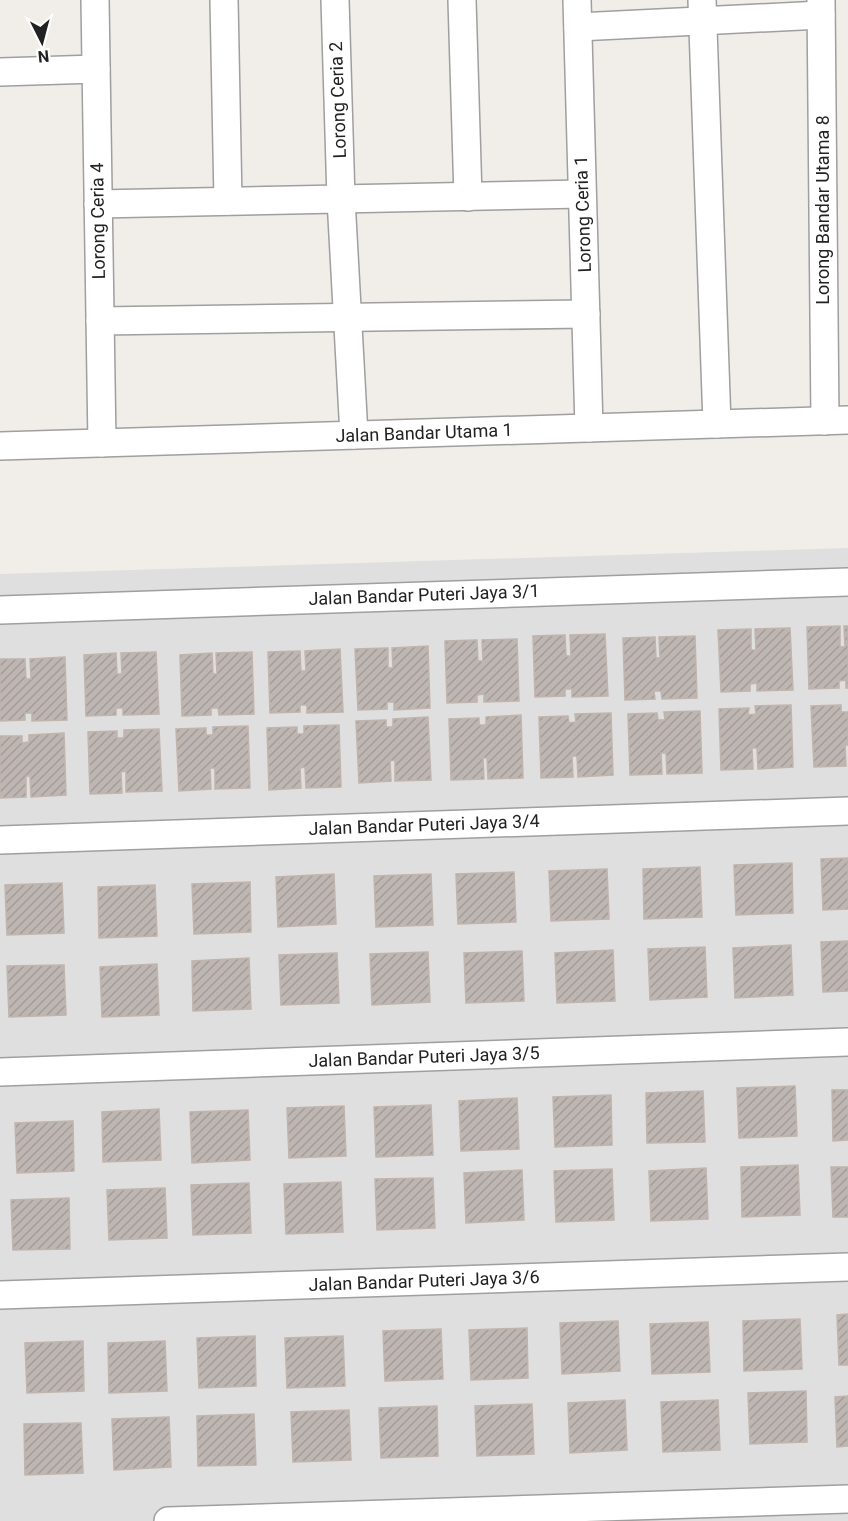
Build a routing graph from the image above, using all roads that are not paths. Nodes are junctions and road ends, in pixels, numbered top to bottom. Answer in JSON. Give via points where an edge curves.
{"nodes":[{"id":1,"x":95,"y":0,"type":"edge"},
{"id":2,"x":224,"y":0,"type":"edge"},
{"id":3,"x":335,"y":0,"type":"edge"},
{"id":4,"x":462,"y":0,"type":"edge"},
{"id":5,"x":577,"y":0,"type":"edge"},
{"id":6,"x":821,"y":8,"type":"edge"},
{"id":7,"x":702,"y":10,"type":"edge"},
{"id":8,"x":578,"y":27,"type":"junction"},
{"id":9,"x":96,"y":69,"type":"junction"},
{"id":10,"x":0,"y":72,"type":"edge"},
{"id":11,"x":582,"y":194,"type":"junction"},
{"id":12,"x":468,"y":197,"type":"junction"},
{"id":13,"x":341,"y":199,"type":"junction"},
{"id":14,"x":228,"y":201,"type":"junction"},
{"id":15,"x":98,"y":204,"type":"junction"},
{"id":16,"x":586,"y":314,"type":"junction"},
{"id":17,"x":348,"y":317,"type":"junction"},
{"id":18,"x":100,"y":321,"type":"junction"},
{"id":19,"x":836,"y":420,"type":"edge"},
{"id":20,"x":717,"y":424,"type":"junction"},
{"id":21,"x":589,"y":428,"type":"junction"},
{"id":22,"x":0,"y":431,"type":"edge"},
{"id":23,"x":354,"y":435,"type":"junction"},
{"id":24,"x":102,"y":443,"type":"junction"},
{"id":25,"x":0,"y":446,"type":"edge"},
{"id":26,"x":848,"y":582,"type":"edge"},
{"id":27,"x":0,"y":610,"type":"edge"},
{"id":28,"x":848,"y":811,"type":"edge"},
{"id":29,"x":0,"y":840,"type":"edge"},
{"id":30,"x":848,"y":1042,"type":"edge"},
{"id":31,"x":0,"y":1072,"type":"edge"},
{"id":32,"x":848,"y":1267,"type":"edge"},
{"id":33,"x":0,"y":1294,"type":"edge"},
{"id":34,"x":848,"y":1499,"type":"edge"},
{"id":35,"x":168,"y":1521,"type":"edge"}],
"edges":[{"from":1,"to":9,"type":"street","name":"Lorong Ceria 4"},
{"from":2,"to":14,"type":"street"},
{"from":3,"to":13,"type":"street","name":"Lorong Ceria 2"},
{"from":4,"to":12,"type":"street"},
{"from":5,"to":8,"type":"street","name":"Lorong Ceria 1"},
{"from":6,"to":7,"type":"street"},
{"from":6,"to":19,"type":"street","name":"Lorong Bandar Utama 8"},
{"from":7,"to":8,"type":"street"},
{"from":7,"to":20,"type":"street"},
{"from":8,"to":11,"type":"street","name":"Lorong Ceria 1"},
{"from":9,"to":10,"type":"street"},
{"from":9,"to":15,"type":"street","name":"Lorong Ceria 4"},
{"from":11,"to":12,"type":"street"},
{"from":11,"to":16,"type":"street","name":"Lorong Ceria 1"},
{"from":12,"to":13,"type":"street"},
{"from":13,"to":14,"type":"street"},
{"from":13,"to":17,"type":"street","name":"Lorong Ceria 2"},
{"from":14,"to":15,"type":"street"},
{"from":15,"to":18,"type":"street","name":"Lorong Ceria 4"},
{"from":16,"to":17,"type":"street"},
{"from":16,"to":21,"type":"street","name":"Lorong Ceria 1"},
{"from":17,"to":18,"type":"street"},
{"from":17,"to":23,"type":"street","name":"Lorong Ceria 2"},
{"from":18,"to":24,"type":"street","name":"Lorong Ceria 4"},
{"from":19,"to":20,"type":"street","name":"Jalan Bandar Utama 1"},
{"from":20,"to":21,"type":"street","name":"Jalan Bandar Utama 1"},
{"from":21,"to":23,"type":"street","name":"Jalan Bandar Utama 1"},
{"from":22,"to":25,"type":"street"},
{"from":23,"to":24,"type":"street","name":"Jalan Bandar Utama 1"},
{"from":24,"to":25,"type":"street","name":"Jalan Bandar Utama 1"},
{"from":26,"to":27,"type":"street","name":"Jalan Bandar Puteri Jaya 3/1"},
{"from":28,"to":29,"type":"street","name":"Jalan Bandar Puteri Jaya 3/4"},
{"from":30,"to":31,"type":"street","name":"Jalan Bandar Puteri Jaya 3/5"},
{"from":32,"to":33,"type":"street","name":"Jalan Bandar Puteri Jaya 3/6"},
{"from":34,"to":35,"type":"street"}]}
